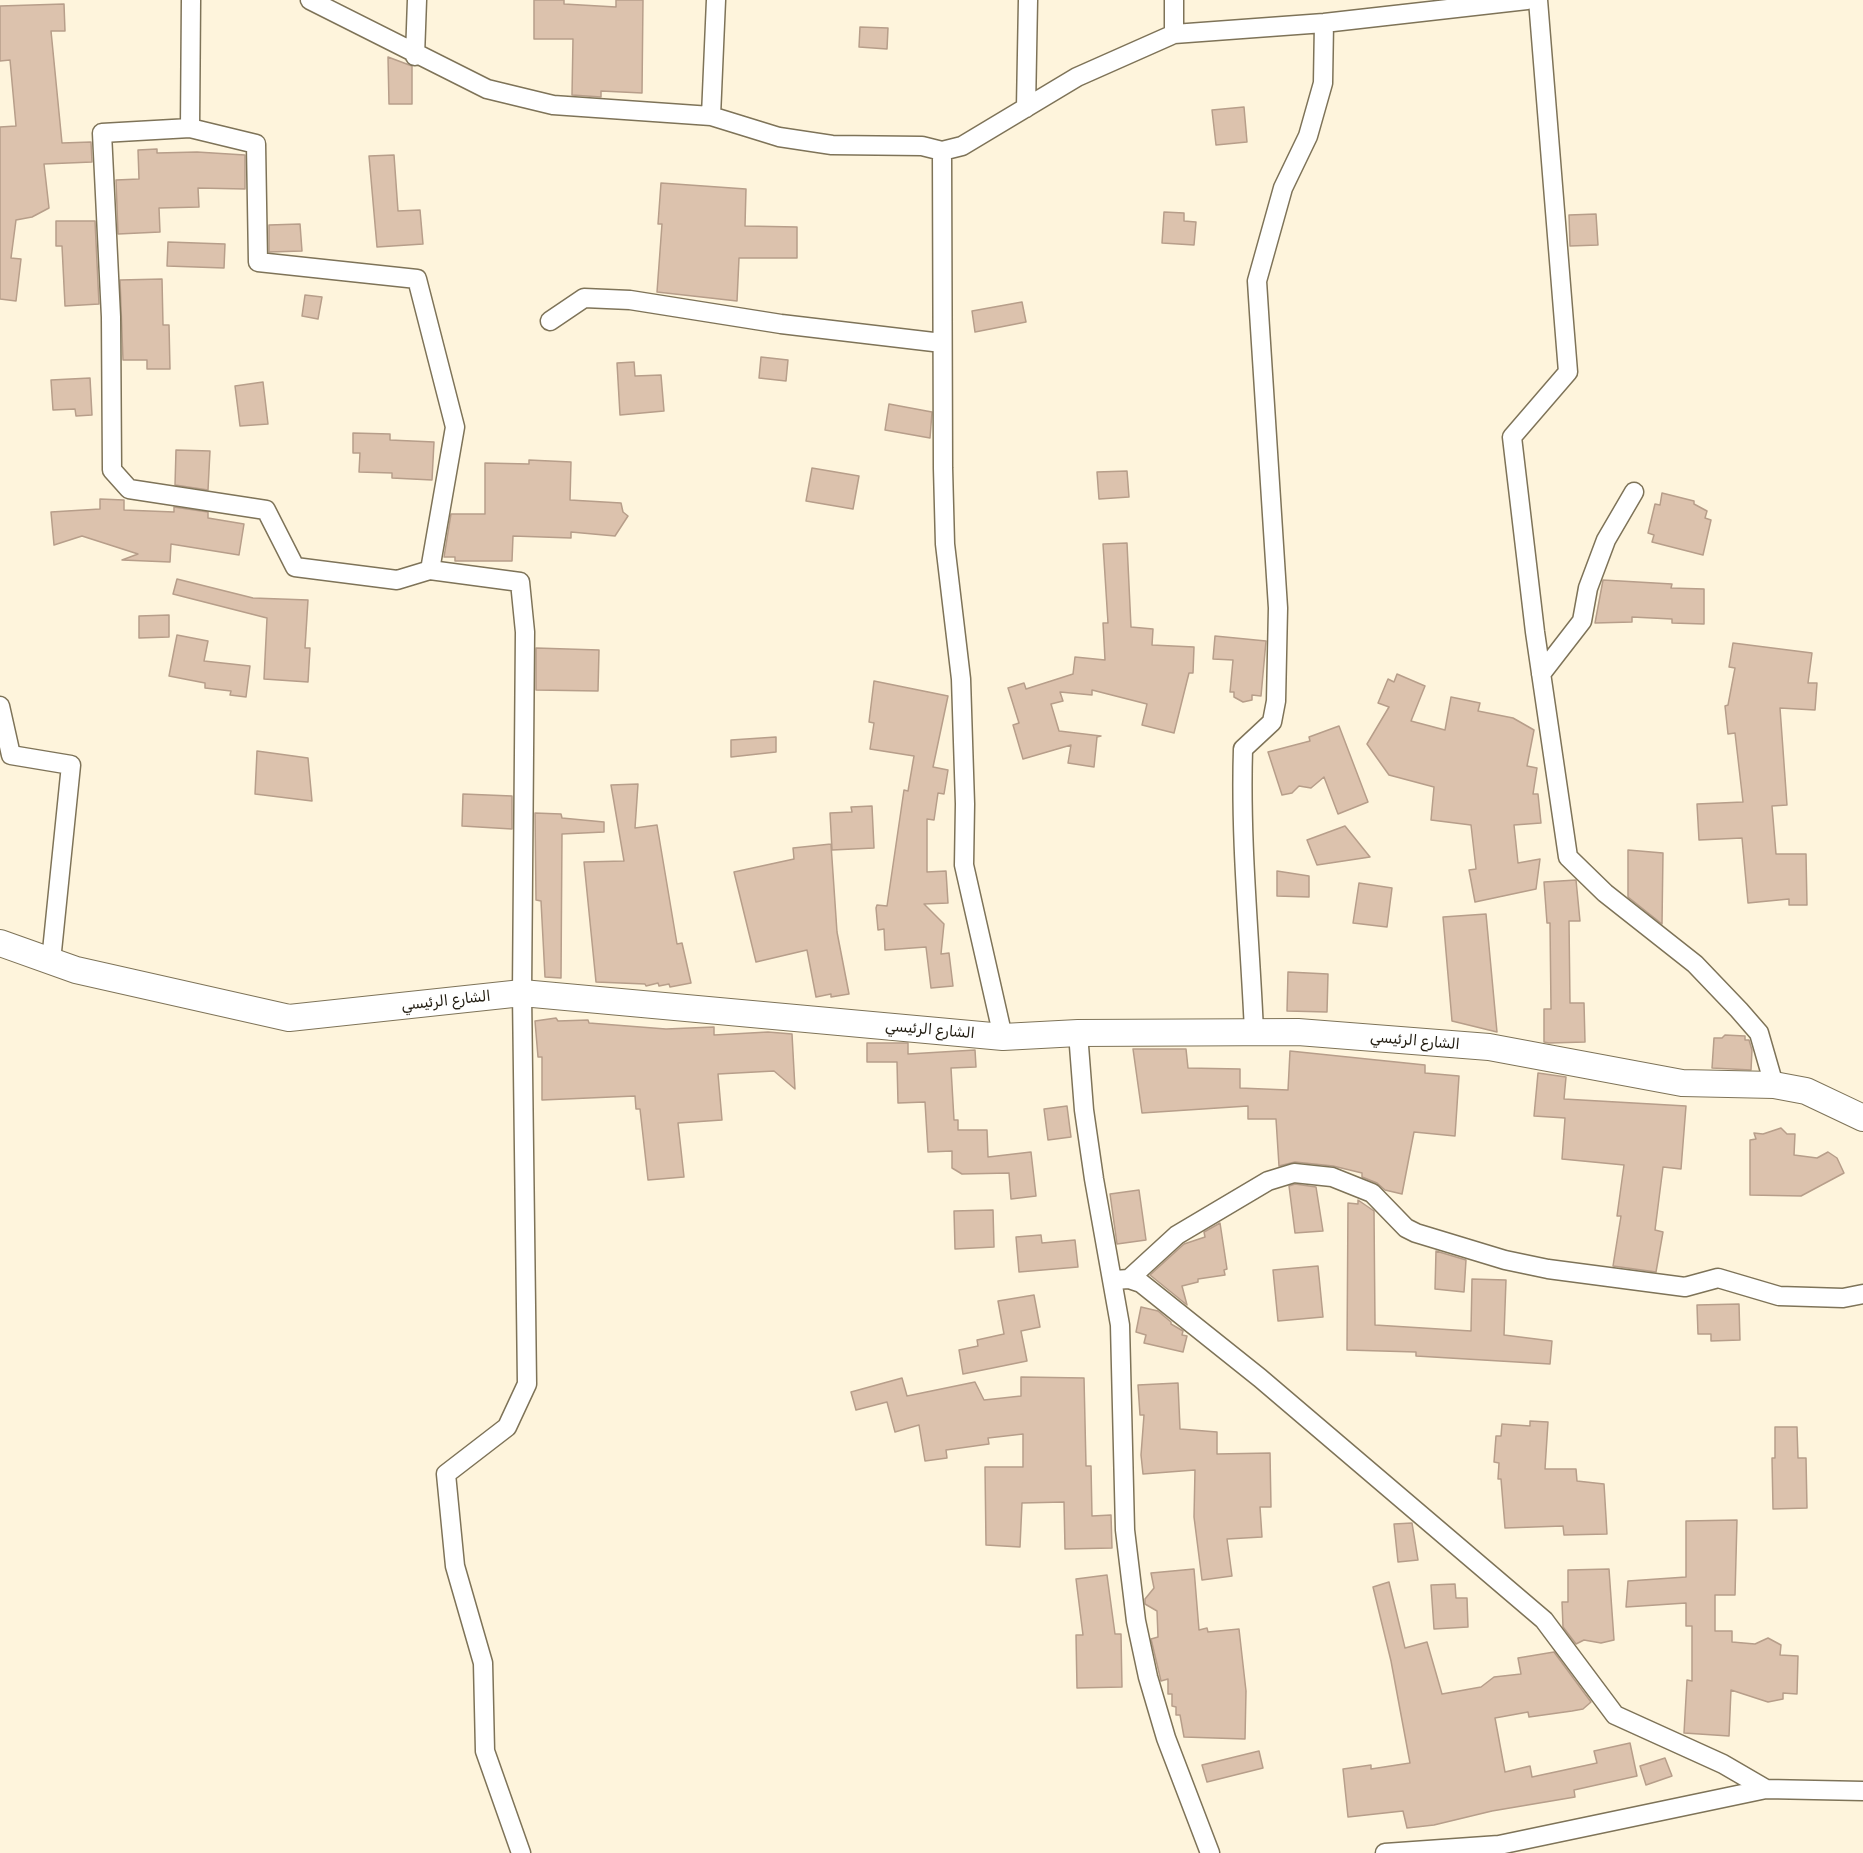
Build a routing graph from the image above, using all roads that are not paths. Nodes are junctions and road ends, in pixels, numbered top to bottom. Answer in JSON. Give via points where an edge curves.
{"nodes":[{"id":1,"x":191,"y":0,"type":"edge"},
{"id":2,"x":310,"y":0,"type":"edge"},
{"id":3,"x":417,"y":0,"type":"edge"},
{"id":4,"x":716,"y":0,"type":"edge"},
{"id":5,"x":1028,"y":0,"type":"edge"},
{"id":6,"x":1174,"y":0,"type":"edge"},
{"id":7,"x":1527,"y":0,"type":"edge"},
{"id":8,"x":1538,"y":0,"type":"edge"},
{"id":9,"x":1324,"y":23,"type":"junction"},
{"id":10,"x":1174,"y":34,"type":"junction"},
{"id":11,"x":415,"y":56,"type":"junction"},
{"id":12,"x":1026,"y":108,"type":"junction"},
{"id":13,"x":711,"y":116,"type":"junction"},
{"id":14,"x":190,"y":128,"type":"junction"},
{"id":15,"x":942,"y":151,"type":"junction"},
{"id":16,"x":550,"y":321,"type":"dead end"},
{"id":17,"x":942,"y":343,"type":"junction"},
{"id":18,"x":1634,"y":492,"type":"dead end"},
{"id":19,"x":430,"y":570,"type":"junction"},
{"id":20,"x":1541,"y":674,"type":"junction"},
{"id":21,"x":0,"y":706,"type":"edge"},
{"id":22,"x":0,"y":943,"type":"edge"},
{"id":23,"x":51,"y":961,"type":"junction"},
{"id":24,"x":522,"y":993,"type":"junction"},
{"id":25,"x":1254,"y":1032,"type":"junction"},
{"id":26,"x":1078,"y":1033,"type":"junction"},
{"id":27,"x":1003,"y":1037,"type":"junction"},
{"id":28,"x":1774,"y":1085,"type":"junction"},
{"id":29,"x":1863,"y":1118,"type":"edge"},
{"id":30,"x":1121,"y":1280,"type":"junction"},
{"id":31,"x":1863,"y":1294,"type":"edge"},
{"id":32,"x":1766,"y":1789,"type":"junction"},
{"id":33,"x":1863,"y":1791,"type":"edge"},
{"id":34,"x":1498,"y":1849,"type":"edge"},
{"id":35,"x":521,"y":1853,"type":"edge"},
{"id":36,"x":1210,"y":1853,"type":"edge"},
{"id":37,"x":1385,"y":1853,"type":"edge"},
{"id":38,"x":1518,"y":1853,"type":"edge"}],
"edges":[{"from":1,"to":14,"type":"street"},
{"from":2,"to":11,"type":"street"},
{"from":3,"to":11,"type":"street"},
{"from":4,"to":13,"type":"street"},
{"from":5,"to":12,"type":"street"},
{"from":6,"to":10,"type":"street"},
{"from":7,"to":9,"type":"street"},
{"from":8,"to":20,"type":"street","via":[[1568,372],[1512,437]]},
{"from":9,"to":10,"type":"street"},
{"from":9,"to":25,"type":"street","via":[[1323,83],[1308,136],[1283,188],[1257,281],[1278,608],[1272,722],[1243,749],[1241,815]]},
{"from":10,"to":12,"type":"street","via":[[1077,78]]},
{"from":11,"to":13,"type":"street","via":[[487,89],[554,105]]},
{"from":12,"to":15,"type":"street","via":[[962,146]]},
{"from":13,"to":15,"type":"street","via":[[779,137],[832,145],[922,146]]},
{"from":14,"to":19,"type":"street","via":[[256,144],[258,262],[417,279],[455,427]]},
{"from":14,"to":19,"type":"street","via":[[102,133],[111,317],[112,470],[129,489],[267,510],[295,567],[397,580]]},
{"from":15,"to":17,"type":"street"},
{"from":16,"to":17,"type":"street","via":[[584,298],[630,300],[781,324]]},
{"from":17,"to":27,"type":"street","via":[[945,544],[961,679],[964,865]]},
{"from":18,"to":20,"type":"street","via":[[1606,540],[1588,588],[1582,621]]},
{"from":19,"to":24,"type":"street","via":[[520,582],[525,632]]},
{"from":20,"to":28,"type":"street","via":[[1568,857],[1605,893],[1695,964],[1739,1010],[1759,1034]]},
{"from":21,"to":23,"type":"street","via":[[11,755],[71,765]]},
{"from":22,"to":23,"type":"street","name":"الشارع الرئيسي"},
{"from":23,"to":24,"type":"street","name":"الشارع الرئيسي","via":[[289,1018]]},
{"from":24,"to":27,"type":"street","name":"الشارع الرئيسي"},
{"from":24,"to":35,"type":"street","via":[[527,1384],[507,1427],[446,1474],[455,1566],[483,1664],[486,1751]]},
{"from":25,"to":26,"type":"street","name":"الشارع الرئيسي"},
{"from":25,"to":28,"type":"street","name":"الشارع الرئيسي","via":[[1489,1047],[1682,1083]]},
{"from":26,"to":27,"type":"street","name":"الشارع الرئيسي"},
{"from":26,"to":30,"type":"street","via":[[1087,1133]]},
{"from":28,"to":29,"type":"street","name":"الشارع الرئيسي","via":[[1806,1091]]},
{"from":30,"to":31,"type":"street","via":[[1177,1235],[1268,1181],[1294,1173],[1332,1177],[1372,1193],[1406,1228],[1505,1260],[1685,1287],[1718,1278],[1779,1296],[1843,1298]]},
{"from":30,"to":32,"type":"street","via":[[1141,1283],[1260,1378],[1545,1620],[1615,1715],[1724,1764]]},
{"from":30,"to":36,"type":"street","via":[[1125,1530],[1136,1621],[1166,1738]]},
{"from":32,"to":33,"type":"street"},
{"from":32,"to":34,"type":"street"},
{"from":34,"to":37,"type":"street"},
{"from":34,"to":38,"type":"street"}]}
